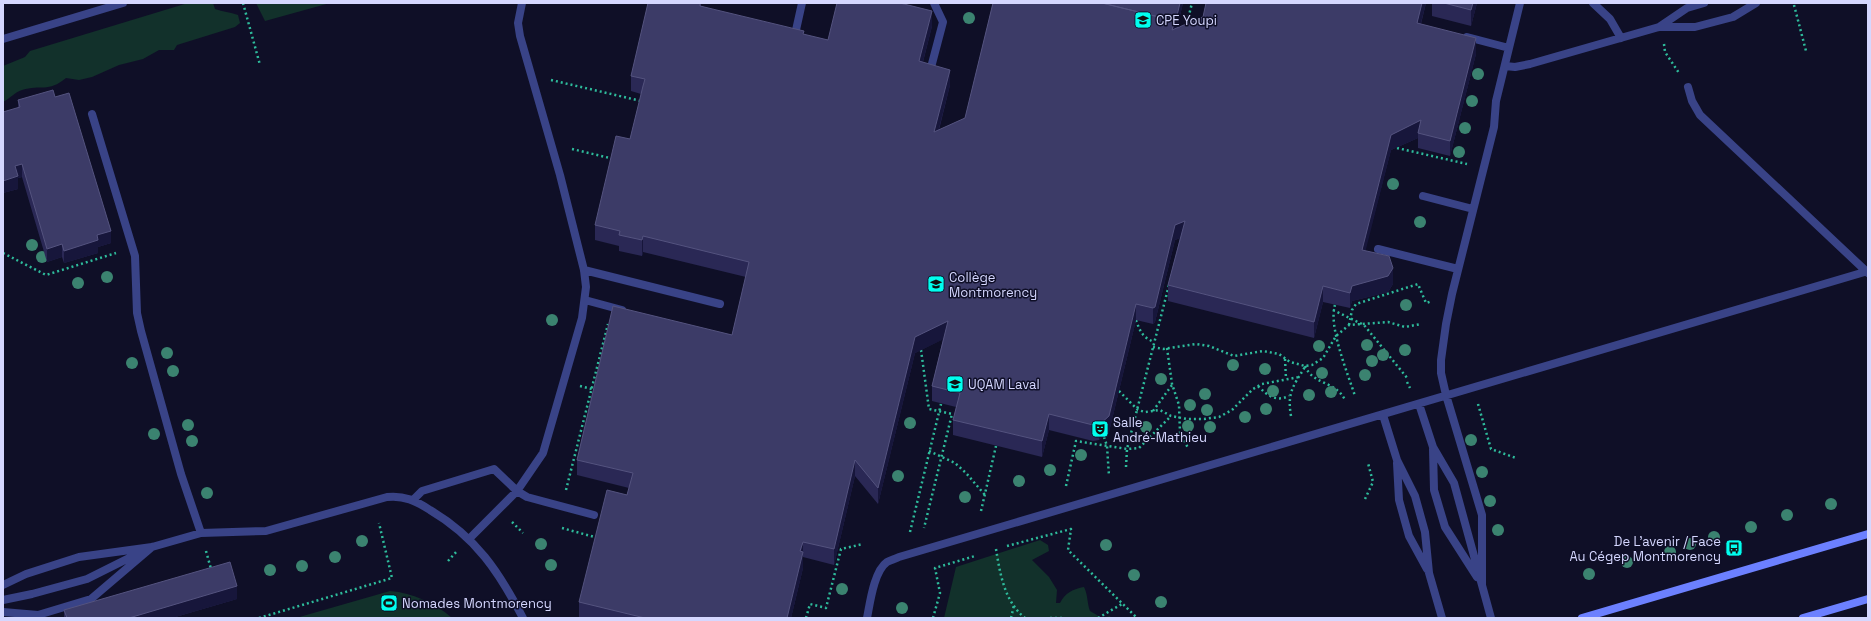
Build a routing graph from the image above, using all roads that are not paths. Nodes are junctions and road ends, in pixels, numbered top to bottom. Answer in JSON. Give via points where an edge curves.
{"nodes":[{"id":1,"x":123,"y":3,"type":"edge"},
{"id":2,"x":522,"y":3,"type":"edge"},
{"id":3,"x":802,"y":3,"type":"edge"},
{"id":4,"x":934,"y":3,"type":"edge"},
{"id":5,"x":1520,"y":3,"type":"edge"},
{"id":6,"x":1593,"y":3,"type":"edge"},
{"id":7,"x":1704,"y":3,"type":"edge"},
{"id":8,"x":1756,"y":3,"type":"edge"},
{"id":9,"x":1659,"y":28,"type":"junction"},
{"id":10,"x":1460,"y":35,"type":"edge"},
{"id":11,"x":1621,"y":38,"type":"junction"},
{"id":12,"x":3,"y":39,"type":"edge"},
{"id":13,"x":794,"y":40,"type":"edge"},
{"id":14,"x":1509,"y":48,"type":"junction"},
{"id":15,"x":1505,"y":66,"type":"junction"},
{"id":16,"x":928,"y":79,"type":"edge"},
{"id":17,"x":1688,"y":87,"type":"road end"},
{"id":18,"x":92,"y":114,"type":"dead end"},
{"id":19,"x":1423,"y":196,"type":"dead end"},
{"id":20,"x":1474,"y":209,"type":"junction"},
{"id":21,"x":1378,"y":249,"type":"dead end"},
{"id":22,"x":1458,"y":269,"type":"junction"},
{"id":23,"x":584,"y":270,"type":"junction"},
{"id":24,"x":1868,"y":271,"type":"edge"},
{"id":25,"x":585,"y":300,"type":"junction"},
{"id":26,"x":720,"y":304,"type":"dead end"},
{"id":27,"x":629,"y":311,"type":"edge"},
{"id":28,"x":1446,"y":396,"type":"junction"},
{"id":29,"x":1419,"y":404,"type":"junction"},
{"id":30,"x":1383,"y":415,"type":"junction"},
{"id":31,"x":1433,"y":447,"type":"junction"},
{"id":32,"x":1396,"y":460,"type":"junction"},
{"id":33,"x":517,"y":491,"type":"junction"},
{"id":34,"x":413,"y":500,"type":"junction"},
{"id":35,"x":594,"y":515,"type":"dead end"},
{"id":36,"x":201,"y":533,"type":"junction"},
{"id":37,"x":1868,"y":534,"type":"edge"},
{"id":38,"x":470,"y":538,"type":"junction"},
{"id":39,"x":152,"y":547,"type":"junction"},
{"id":40,"x":1429,"y":573,"type":"junction"},
{"id":41,"x":1482,"y":584,"type":"junction"},
{"id":42,"x":3,"y":586,"type":"edge"},
{"id":43,"x":1868,"y":599,"type":"edge"},
{"id":44,"x":3,"y":600,"type":"edge"},
{"id":45,"x":3,"y":612,"type":"edge"},
{"id":46,"x":523,"y":618,"type":"edge"},
{"id":47,"x":867,"y":618,"type":"edge"},
{"id":48,"x":1442,"y":618,"type":"edge"},
{"id":49,"x":1492,"y":618,"type":"edge"},
{"id":50,"x":1582,"y":618,"type":"edge"},
{"id":51,"x":1804,"y":618,"type":"edge"}],
"edges":[{"from":1,"to":12,"type":"street"},
{"from":2,"to":23,"type":"street","via":[[518,23],[520,36]]},
{"from":3,"to":13,"type":"street"},
{"from":4,"to":16,"type":"street","via":[[943,22]]},
{"from":5,"to":14,"type":"street"},
{"from":6,"to":11,"type":"street","via":[[1610,19]]},
{"from":7,"to":9,"type":"street","via":[[1687,8]]},
{"from":8,"to":9,"type":"street","via":[[1733,17],[1695,27]]},
{"from":9,"to":11,"type":"street"},
{"from":10,"to":14,"type":"street"},
{"from":11,"to":15,"type":"street","via":[[1530,64]]},
{"from":14,"to":15,"type":"street"},
{"from":15,"to":20,"type":"street","via":[[1496,101],[1494,127]]},
{"from":17,"to":24,"type":"street","via":[[1700,115]]},
{"from":18,"to":36,"type":"street","via":[[135,256],[137,313],[141,331]]},
{"from":19,"to":20,"type":"street"},
{"from":20,"to":22,"type":"street"},
{"from":21,"to":22,"type":"street"},
{"from":22,"to":28,"type":"street","via":[[1441,360]]},
{"from":23,"to":25,"type":"street"},
{"from":23,"to":26,"type":"street"},
{"from":24,"to":28,"type":"street"},
{"from":25,"to":27,"type":"street"},
{"from":25,"to":33,"type":"street","via":[[548,440],[536,465]]},
{"from":28,"to":29,"type":"street"},
{"from":28,"to":41,"type":"street","via":[[1482,515]]},
{"from":29,"to":30,"type":"street"},
{"from":29,"to":31,"type":"street"},
{"from":30,"to":32,"type":"street"},
{"from":30,"to":47,"type":"street","via":[[1351,422],[899,557],[887,562],[880,570]]},
{"from":31,"to":41,"type":"street","via":[[1454,483]]},
{"from":31,"to":41,"type":"street","via":[[1434,490],[1445,526]]},
{"from":32,"to":40,"type":"street","via":[[1415,496],[1424,532]]},
{"from":32,"to":40,"type":"street","via":[[1399,500],[1409,536]]},
{"from":33,"to":34,"type":"street","via":[[494,469],[422,491]]},
{"from":33,"to":35,"type":"street","via":[[538,500]]},
{"from":33,"to":38,"type":"street"},
{"from":34,"to":36,"type":"street","via":[[397,496],[387,497],[266,531]]},
{"from":34,"to":38,"type":"street"},
{"from":36,"to":39,"type":"street"},
{"from":37,"to":50,"type":"street"},
{"from":38,"to":46,"type":"street","via":[[503,581]]},
{"from":39,"to":42,"type":"street","via":[[79,557],[26,574]]},
{"from":39,"to":44,"type":"street","via":[[86,579]]},
{"from":39,"to":45,"type":"street","via":[[92,599],[38,615]]},
{"from":40,"to":48,"type":"street"},
{"from":41,"to":49,"type":"street"},
{"from":43,"to":51,"type":"street"}]}
